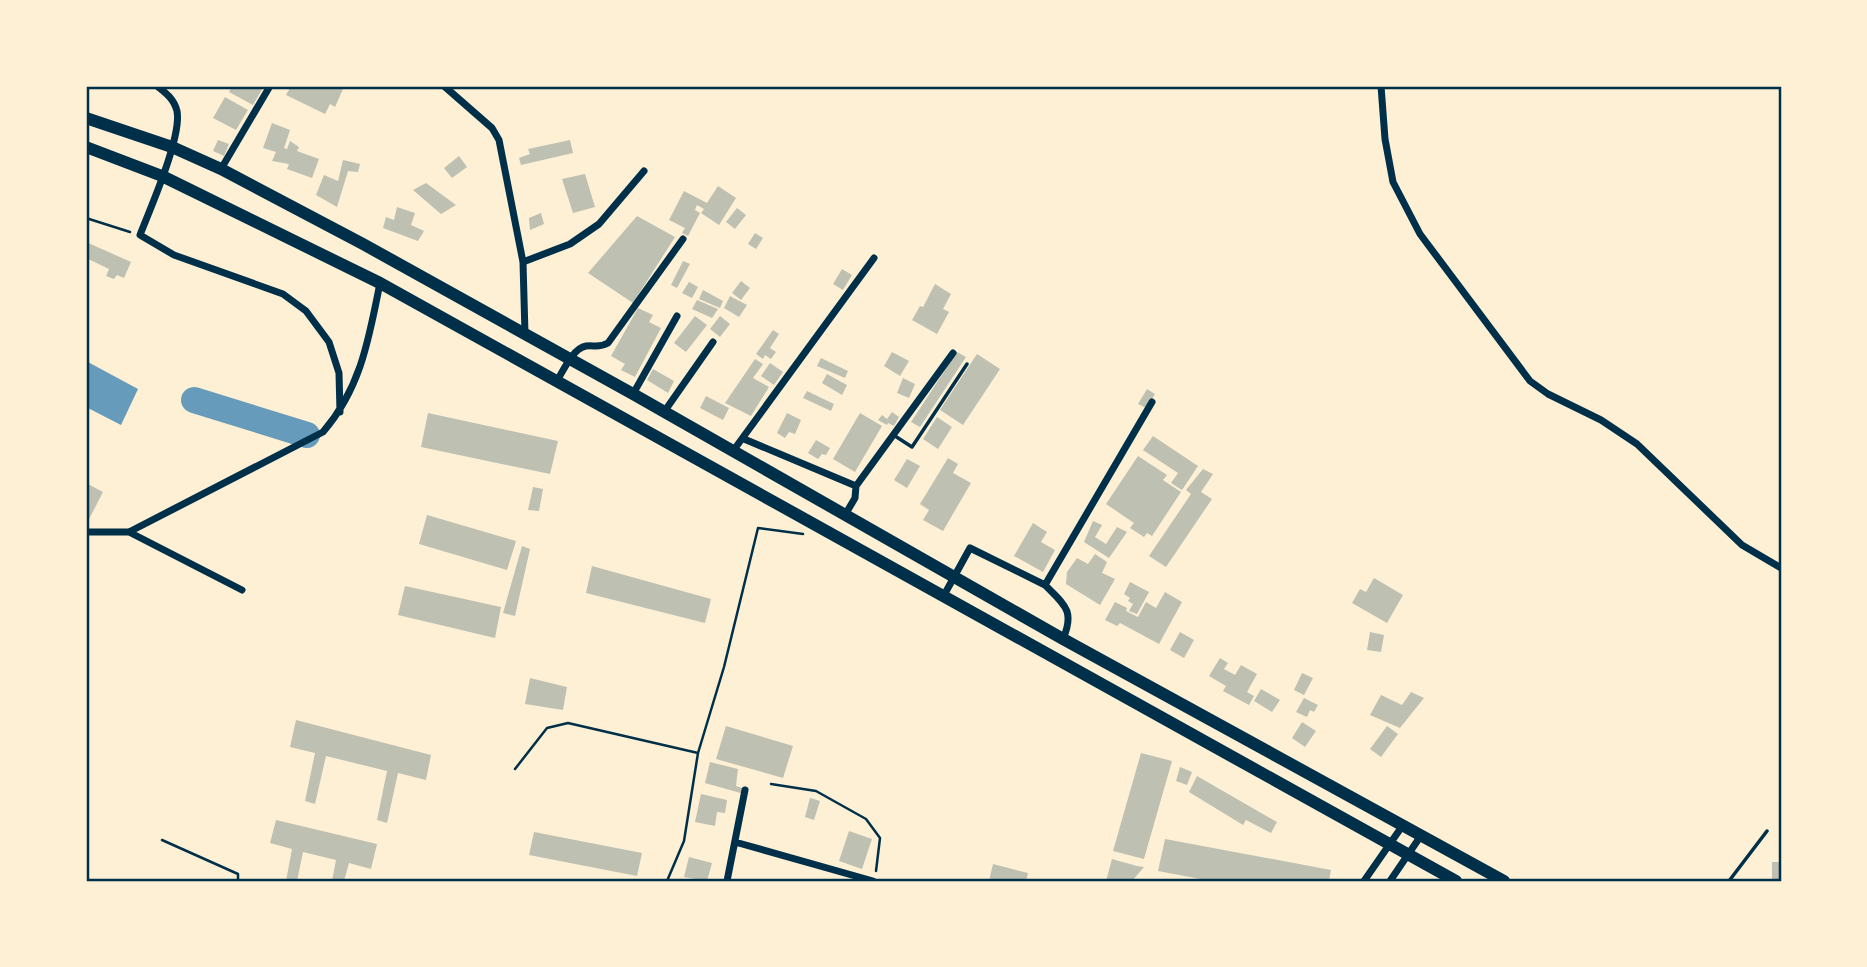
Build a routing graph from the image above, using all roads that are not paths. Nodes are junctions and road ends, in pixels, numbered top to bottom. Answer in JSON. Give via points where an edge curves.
{"nodes":[{"id":1,"x":157,"y":86,"type":"edge"},
{"id":2,"x":270,"y":86,"type":"edge"},
{"id":3,"x":444,"y":86,"type":"edge"},
{"id":4,"x":1381,"y":86,"type":"edge"},
{"id":5,"x":86,"y":118,"type":"edge"},
{"id":6,"x":86,"y":147,"type":"edge"},
{"id":7,"x":172,"y":147,"type":"junction"},
{"id":8,"x":220,"y":169,"type":"junction"},
{"id":9,"x":644,"y":171,"type":"dead end"},
{"id":10,"x":162,"y":176,"type":"junction"},
{"id":11,"x":684,"y":239,"type":"dead end"},
{"id":12,"x":874,"y":258,"type":"dead end"},
{"id":13,"x":523,"y":262,"type":"junction"},
{"id":14,"x":380,"y":283,"type":"junction"},
{"id":15,"x":677,"y":316,"type":"dead end"},
{"id":16,"x":525,"y":335,"type":"junction"},
{"id":17,"x":713,"y":342,"type":"dead end"},
{"id":18,"x":953,"y":353,"type":"dead end"},
{"id":19,"x":570,"y":360,"type":"junction"},
{"id":20,"x":967,"y":364,"type":"dead end"},
{"id":21,"x":557,"y":381,"type":"junction"},
{"id":22,"x":634,"y":394,"type":"junction"},
{"id":23,"x":1152,"y":402,"type":"dead end"},
{"id":24,"x":340,"y":412,"type":"junction"},
{"id":25,"x":664,"y":412,"type":"junction"},
{"id":26,"x":893,"y":435,"type":"junction"},
{"id":27,"x":744,"y":439,"type":"junction"},
{"id":28,"x":733,"y":451,"type":"junction"},
{"id":29,"x":856,"y":486,"type":"junction"},
{"id":30,"x":845,"y":515,"type":"junction"},
{"id":31,"x":86,"y":532,"type":"edge"},
{"id":32,"x":129,"y":532,"type":"junction"},
{"id":33,"x":1781,"y":568,"type":"edge"},
{"id":34,"x":955,"y":578,"type":"junction"},
{"id":35,"x":1045,"y":585,"type":"junction"},
{"id":36,"x":242,"y":590,"type":"dead end"},
{"id":37,"x":943,"y":597,"type":"junction"},
{"id":38,"x":1063,"y":639,"type":"junction"},
{"id":39,"x":746,"y":790,"type":"dead end"},
{"id":40,"x":1403,"y":825,"type":"junction"},
{"id":41,"x":1767,"y":831,"type":"dead end"},
{"id":42,"x":1420,"y":836,"type":"junction"},
{"id":43,"x":735,"y":842,"type":"junction"},
{"id":44,"x":1390,"y":846,"type":"junction"},
{"id":45,"x":1409,"y":855,"type":"junction"},
{"id":46,"x":727,"y":881,"type":"edge"},
{"id":47,"x":874,"y":881,"type":"edge"},
{"id":48,"x":1364,"y":881,"type":"edge"},
{"id":49,"x":1390,"y":881,"type":"edge"},
{"id":50,"x":1456,"y":881,"type":"edge"},
{"id":51,"x":1504,"y":881,"type":"edge"},
{"id":52,"x":1729,"y":881,"type":"edge"}],
"edges":[{"from":1,"to":7,"type":"street","via":[[172,98],[177,113]]},
{"from":2,"to":8,"type":"street"},
{"from":3,"to":13,"type":"street","via":[[492,128],[499,140]]},
{"from":4,"to":33,"type":"street","via":[[1393,182],[1420,234],[1530,382],[1637,444],[1742,545]]},
{"from":5,"to":7,"type":"main road"},
{"from":6,"to":10,"type":"main road"},
{"from":7,"to":8,"type":"main road"},
{"from":7,"to":10,"type":"street"},
{"from":8,"to":16,"type":"main road"},
{"from":9,"to":13,"type":"street","via":[[599,224],[570,244]]},
{"from":10,"to":14,"type":"main road"},
{"from":10,"to":24,"type":"street","via":[[140,235],[174,255],[283,294],[306,311],[329,342],[339,373]]},
{"from":11,"to":19,"type":"street","via":[[608,343],[585,346]]},
{"from":12,"to":27,"type":"street"},
{"from":13,"to":16,"type":"street"},
{"from":14,"to":21,"type":"main road"},
{"from":14,"to":24,"type":"street","via":[[365,358]]},
{"from":15,"to":22,"type":"street"},
{"from":16,"to":19,"type":"main road"},
{"from":17,"to":25,"type":"street"},
{"from":18,"to":26,"type":"street"},
{"from":19,"to":21,"type":"street"},
{"from":19,"to":22,"type":"main road"},
{"from":20,"to":26,"type":"lane","via":[[912,447]]},
{"from":21,"to":37,"type":"main road"},
{"from":22,"to":25,"type":"main road"},
{"from":23,"to":35,"type":"street"},
{"from":24,"to":32,"type":"street","via":[[323,432]]},
{"from":25,"to":28,"type":"main road"},
{"from":26,"to":29,"type":"street"},
{"from":27,"to":28,"type":"street"},
{"from":27,"to":29,"type":"street"},
{"from":28,"to":30,"type":"main road"},
{"from":29,"to":30,"type":"street"},
{"from":30,"to":34,"type":"main road"},
{"from":31,"to":32,"type":"street"},
{"from":32,"to":36,"type":"street"},
{"from":34,"to":35,"type":"street","via":[[970,548]]},
{"from":34,"to":37,"type":"street"},
{"from":34,"to":38,"type":"main road"},
{"from":35,"to":38,"type":"street","via":[[1068,608],[1069,625]]},
{"from":37,"to":44,"type":"main road"},
{"from":38,"to":40,"type":"main road"},
{"from":39,"to":43,"type":"street"},
{"from":40,"to":42,"type":"main road"},
{"from":40,"to":44,"type":"street"},
{"from":41,"to":52,"type":"lane"},
{"from":42,"to":45,"type":"street"},
{"from":42,"to":51,"type":"main road"},
{"from":43,"to":46,"type":"street"},
{"from":43,"to":47,"type":"street"},
{"from":44,"to":45,"type":"main road"},
{"from":44,"to":48,"type":"street"},
{"from":45,"to":49,"type":"street"},
{"from":45,"to":50,"type":"main road"}]}
